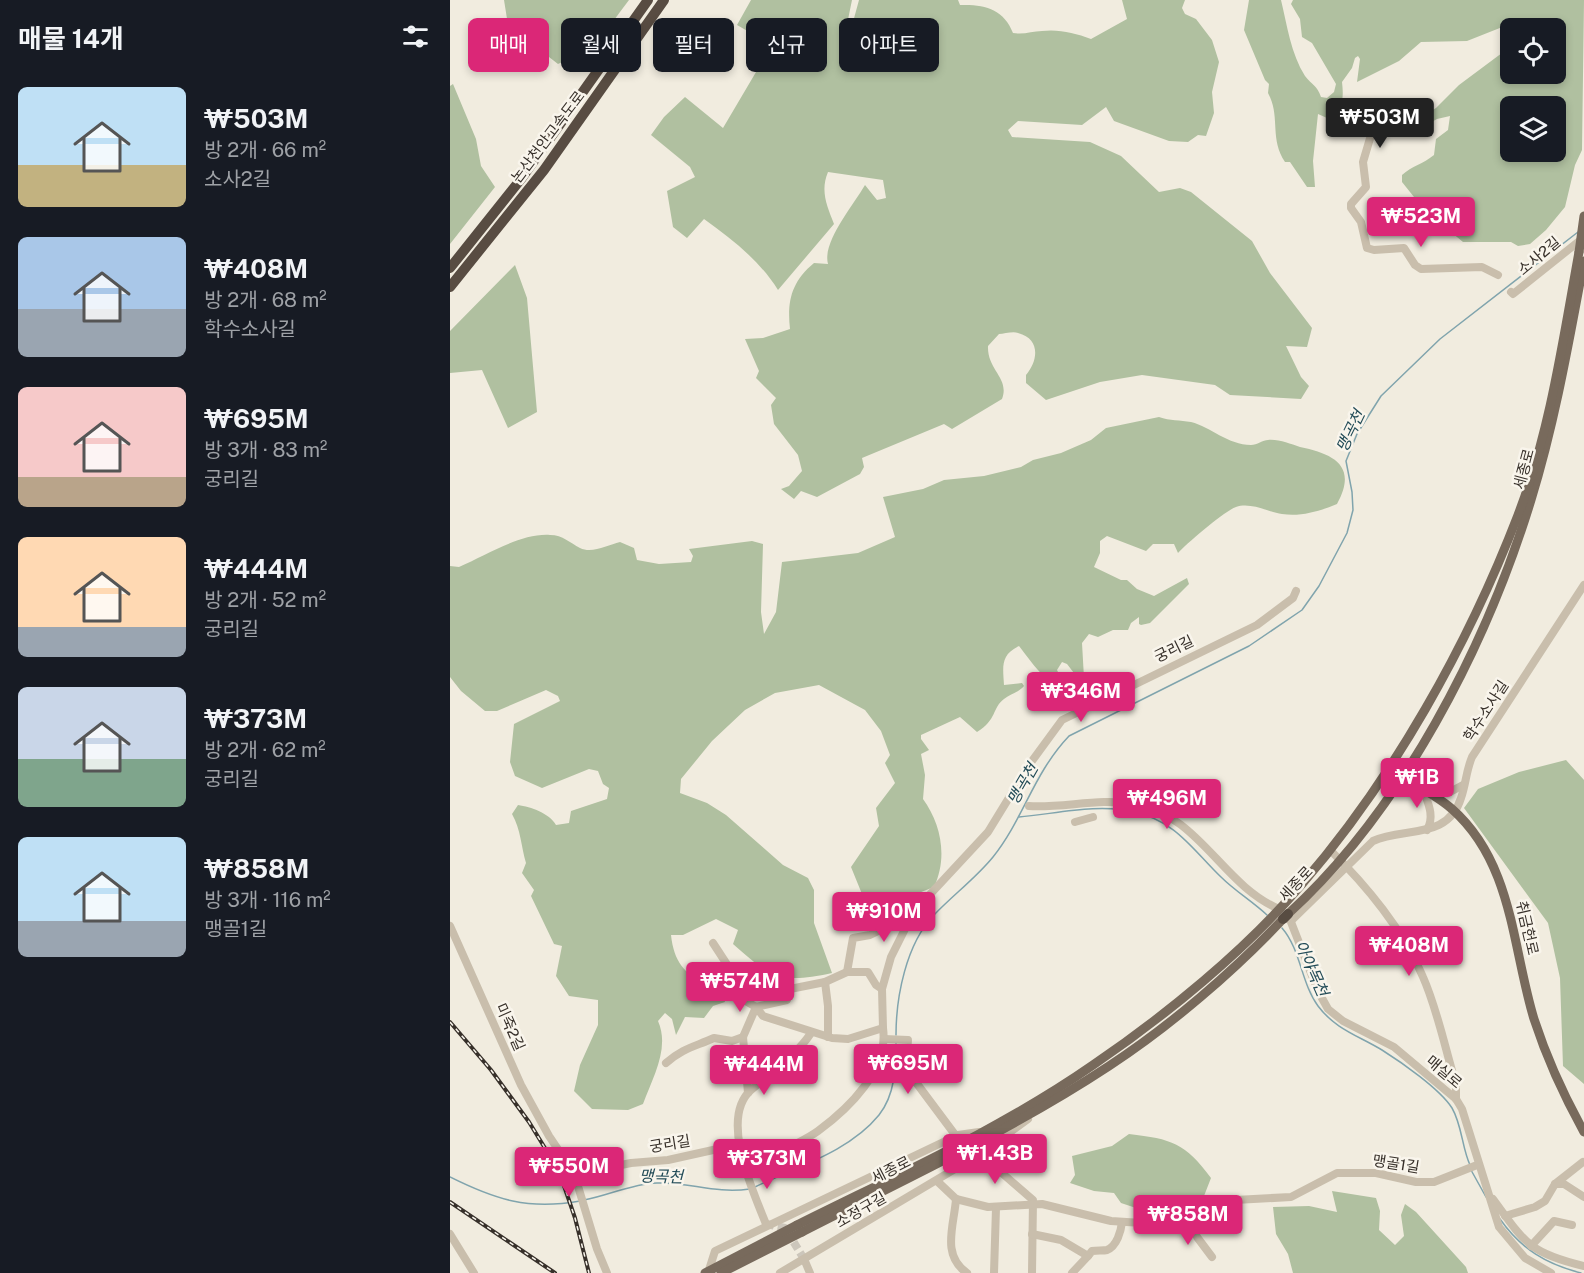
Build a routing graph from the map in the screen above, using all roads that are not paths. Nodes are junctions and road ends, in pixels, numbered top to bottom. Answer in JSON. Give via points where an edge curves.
{"nodes":[{"id":1,"x":648,"y":0,"type":"edge"},
{"id":2,"x":664,"y":0,"type":"edge"},
{"id":3,"x":1342,"y":109,"type":"dead end"},
{"id":4,"x":1584,"y":216,"type":"edge"},
{"id":5,"x":1584,"y":237,"type":"edge"},
{"id":6,"x":1584,"y":261,"type":"edge"},
{"id":7,"x":450,"y":268,"type":"edge"},
{"id":8,"x":1498,"y":275,"type":"dead end"},
{"id":9,"x":450,"y":287,"type":"edge"},
{"id":10,"x":1511,"y":292,"type":"dead end"},
{"id":11,"x":1584,"y":585,"type":"edge"},
{"id":12,"x":1296,"y":591,"type":"dead end"},
{"id":13,"x":1388,"y":769,"type":"junction"},
{"id":14,"x":1401,"y":776,"type":"junction"},
{"id":15,"x":1464,"y":783,"type":"junction"},
{"id":16,"x":1423,"y":789,"type":"junction"},
{"id":17,"x":1087,"y":802,"type":"junction"},
{"id":18,"x":1029,"y":806,"type":"dead end"},
{"id":19,"x":1455,"y":811,"type":"junction"},
{"id":20,"x":1075,"y":822,"type":"dead end"},
{"id":21,"x":1427,"y":830,"type":"junction"},
{"id":22,"x":1330,"y":850,"type":"junction"},
{"id":23,"x":1343,"y":863,"type":"junction"},
{"id":24,"x":1283,"y":915,"type":"junction"},
{"id":25,"x":907,"y":925,"type":"junction"},
{"id":26,"x":450,"y":926,"type":"edge"},
{"id":27,"x":713,"y":943,"type":"dead end"},
{"id":28,"x":848,"y":972,"type":"junction"},
{"id":29,"x":825,"y":982,"type":"junction"},
{"id":30,"x":882,"y":989,"type":"junction"},
{"id":31,"x":756,"y":1008,"type":"junction"},
{"id":32,"x":883,"y":1028,"type":"junction"},
{"id":33,"x":811,"y":1033,"type":"junction"},
{"id":34,"x":828,"y":1036,"type":"junction"},
{"id":35,"x":743,"y":1037,"type":"junction"},
{"id":36,"x":884,"y":1039,"type":"junction"},
{"id":37,"x":666,"y":1063,"type":"dead end"},
{"id":38,"x":748,"y":1093,"type":"junction"},
{"id":39,"x":1456,"y":1099,"type":"junction"},
{"id":40,"x":1044,"y":1104,"type":"junction"},
{"id":41,"x":983,"y":1131,"type":"junction"},
{"id":42,"x":1584,"y":1132,"type":"edge"},
{"id":43,"x":956,"y":1136,"type":"junction"},
{"id":44,"x":740,"y":1144,"type":"junction"},
{"id":45,"x":983,"y":1152,"type":"junction"},
{"id":46,"x":1583,"y":1162,"type":"edge"},
{"id":47,"x":568,"y":1165,"type":"junction"},
{"id":48,"x":1478,"y":1165,"type":"junction"},
{"id":49,"x":747,"y":1170,"type":"junction"},
{"id":50,"x":937,"y":1180,"type":"junction"},
{"id":51,"x":1555,"y":1184,"type":"junction"},
{"id":52,"x":1488,"y":1193,"type":"junction"},
{"id":53,"x":1584,"y":1197,"type":"edge"},
{"id":54,"x":956,"y":1199,"type":"junction"},
{"id":55,"x":1033,"y":1204,"type":"junction"},
{"id":56,"x":996,"y":1208,"type":"junction"},
{"id":57,"x":1505,"y":1216,"type":"junction"},
{"id":58,"x":1190,"y":1221,"type":"junction"},
{"id":59,"x":1122,"y":1222,"type":"junction"},
{"id":60,"x":766,"y":1224,"type":"junction"},
{"id":61,"x":1572,"y":1224,"type":"dead end"},
{"id":62,"x":799,"y":1229,"type":"junction"},
{"id":63,"x":450,"y":1234,"type":"edge"},
{"id":64,"x":1032,"y":1234,"type":"junction"},
{"id":65,"x":1531,"y":1246,"type":"junction"},
{"id":66,"x":1088,"y":1256,"type":"junction"},
{"id":67,"x":1212,"y":1257,"type":"dead end"},
{"id":68,"x":804,"y":1258,"type":"junction"},
{"id":69,"x":1565,"y":1263,"type":"junction"},
{"id":70,"x":1584,"y":1266,"type":"edge"},
{"id":71,"x":474,"y":1273,"type":"edge"},
{"id":72,"x":607,"y":1273,"type":"edge"},
{"id":73,"x":706,"y":1273,"type":"edge"},
{"id":74,"x":721,"y":1273,"type":"edge"},
{"id":75,"x":780,"y":1273,"type":"edge"},
{"id":76,"x":810,"y":1273,"type":"edge"},
{"id":77,"x":967,"y":1273,"type":"edge"},
{"id":78,"x":994,"y":1273,"type":"edge"},
{"id":79,"x":1032,"y":1273,"type":"edge"},
{"id":80,"x":1072,"y":1273,"type":"edge"},
{"id":81,"x":1551,"y":1273,"type":"edge"},
{"id":82,"x":1570,"y":1273,"type":"edge"}],
"edges":[{"from":1,"to":7,"type":"highway","name":"논산천안고속도로","via":[[521,179]]},
{"from":2,"to":9,"type":"highway","name":"논산천안고속도로","via":[[544,170]]},
{"from":3,"to":8,"type":"street","name":"소사2길","via":[[1367,126],[1371,135],[1363,162],[1366,187],[1351,204],[1361,222],[1367,248],[1404,248],[1421,269],[1482,267]]},
{"from":4,"to":13,"type":"main road","name":"세종로","bridge":true,"via":[[1544,429],[1518,514],[1457,652]]},
{"from":5,"to":10,"type":"street","name":"소사2길"},
{"from":6,"to":14,"type":"main road","name":"세종로","via":[[1550,432],[1517,543],[1459,677]]},
{"from":11,"to":15,"type":"street","name":"학수소사길","via":[[1472,757]]},
{"from":12,"to":25,"type":"street","name":"궁리길","via":[[1293,598],[1257,625],[1062,720],[988,832],[922,903]]},
{"from":13,"to":14,"type":"main road","name":"취금헌로"},
{"from":13,"to":22,"type":"main road","name":"세종로"},
{"from":14,"to":16,"type":"main road","name":"취금헌로"},
{"from":14,"to":23,"type":"main road","name":"세종로"},
{"from":15,"to":16,"type":"street","via":[[1450,792]]},
{"from":15,"to":19,"type":"street","name":"학수소사길"},
{"from":16,"to":19,"type":"main road","name":"취금헌로"},
{"from":16,"to":21,"type":"street","via":[[1431,818]]},
{"from":17,"to":18,"type":"street","name":"세종로"},
{"from":17,"to":20,"type":"street","via":[[1090,818]]},
{"from":17,"to":24,"type":"street","name":"세종로","via":[[1134,804],[1176,820],[1193,832],[1235,881]]},
{"from":19,"to":21,"type":"street","via":[[1442,825]]},
{"from":19,"to":42,"type":"main road","name":"취금헌로","via":[[1481,841],[1499,877],[1534,1019],[1562,1092]]},
{"from":21,"to":23,"type":"street","via":[[1383,836]]},
{"from":22,"to":23,"type":"street"},
{"from":22,"to":24,"type":"main road","name":"세종로"},
{"from":23,"to":24,"type":"main road","name":"세종로"},
{"from":23,"to":39,"type":"street","via":[[1404,943],[1422,974],[1456,1084]]},
{"from":24,"to":39,"type":"street","name":"매실로","via":[[1328,1009],[1394,1047]]},
{"from":24,"to":40,"type":"main road","name":"세종로","via":[[1274,929],[1209,990],[1120,1058]]},
{"from":24,"to":41,"type":"main road","name":"세종로","via":[[1265,923],[1143,1030],[1058,1089]]},
{"from":25,"to":28,"type":"street","via":[[899,921],[870,935],[853,938]]},
{"from":25,"to":30,"type":"street","name":"궁리길","via":[[891,957]]},
{"from":26,"to":47,"type":"street","name":"미죽2길","via":[[521,1085]]},
{"from":27,"to":31,"type":"street","via":[[744,1000]]},
{"from":28,"to":29,"type":"street"},
{"from":28,"to":30,"type":"street","via":[[868,972]]},
{"from":29,"to":31,"type":"street","via":[[790,989],[788,1000]]},
{"from":29,"to":34,"type":"street"},
{"from":30,"to":32,"type":"street","name":"궁리길"},
{"from":31,"to":33,"type":"street","via":[[764,1016]]},
{"from":31,"to":35,"type":"street"},
{"from":32,"to":34,"type":"street","via":[[849,1039]]},
{"from":32,"to":36,"type":"street","name":"궁리길"},
{"from":33,"to":34,"type":"street"},
{"from":33,"to":38,"type":"street"},
{"from":35,"to":37,"type":"street","via":[[732,1041],[714,1038],[699,1047],[687,1047]]},
{"from":35,"to":38,"type":"street"},
{"from":36,"to":43,"type":"street","via":[[908,1040],[906,1069]]},
{"from":36,"to":49,"type":"street","name":"궁리길","via":[[868,1083],[834,1116],[817,1131]]},
{"from":38,"to":44,"type":"street","via":[[737,1110]]},
{"from":39,"to":48,"type":"street","name":"매실로"},
{"from":40,"to":45,"type":"street","name":"소정구길"},
{"from":40,"to":62,"type":"main road","name":"세종로","via":[[976,1143]]},
{"from":41,"to":43,"type":"street"},
{"from":41,"to":62,"type":"main road","name":"세종로"},
{"from":43,"to":60,"type":"street"},
{"from":44,"to":47,"type":"street","name":"궁리길","via":[[596,1170]]},
{"from":44,"to":49,"type":"street"},
{"from":45,"to":50,"type":"street","name":"소정구길"},
{"from":45,"to":55,"type":"street","via":[[1031,1196]]},
{"from":46,"to":51,"type":"street"},
{"from":47,"to":72,"type":"street","name":"미죽2길"},
{"from":48,"to":52,"type":"street","name":"매실로"},
{"from":48,"to":58,"type":"street","name":"맹골1길","via":[[1434,1182],[1376,1173],[1337,1173],[1291,1197],[1235,1200]]},
{"from":49,"to":60,"type":"street"},
{"from":50,"to":54,"type":"street"},
{"from":50,"to":68,"type":"street","name":"소정구길"},
{"from":51,"to":53,"type":"street","via":[[1564,1184]]},
{"from":51,"to":57,"type":"street","via":[[1545,1201]]},
{"from":52,"to":57,"type":"street"},
{"from":52,"to":81,"type":"street","name":"매실로","via":[[1499,1227],[1525,1258]]},
{"from":54,"to":56,"type":"street","name":"맹골1길"},
{"from":54,"to":77,"type":"street","via":[[952,1259]]},
{"from":55,"to":56,"type":"street","name":"맹골1길"},
{"from":55,"to":59,"type":"street","name":"맹골1길"},
{"from":55,"to":64,"type":"street"},
{"from":56,"to":78,"type":"street"},
{"from":57,"to":65,"type":"street"},
{"from":58,"to":59,"type":"street","name":"맹골1길","via":[[1173,1225]]},
{"from":58,"to":67,"type":"street"},
{"from":59,"to":66,"type":"street","via":[[1112,1246],[1092,1251]]},
{"from":60,"to":73,"type":"street","via":[[715,1251]]},
{"from":61,"to":65,"type":"street","via":[[1554,1221]]},
{"from":62,"to":73,"type":"main road","name":"세종로","bridge":true},
{"from":62,"to":74,"type":"main road","name":"세종로","bridge":true},
{"from":63,"to":71,"type":"street"},
{"from":64,"to":66,"type":"street","via":[[1061,1240]]},
{"from":64,"to":79,"type":"street"},
{"from":65,"to":69,"type":"street"},
{"from":66,"to":80,"type":"street"},
{"from":68,"to":75,"type":"street","name":"소정구길"},
{"from":68,"to":76,"type":"street"},
{"from":69,"to":70,"type":"street"},
{"from":69,"to":82,"type":"street"}]}
